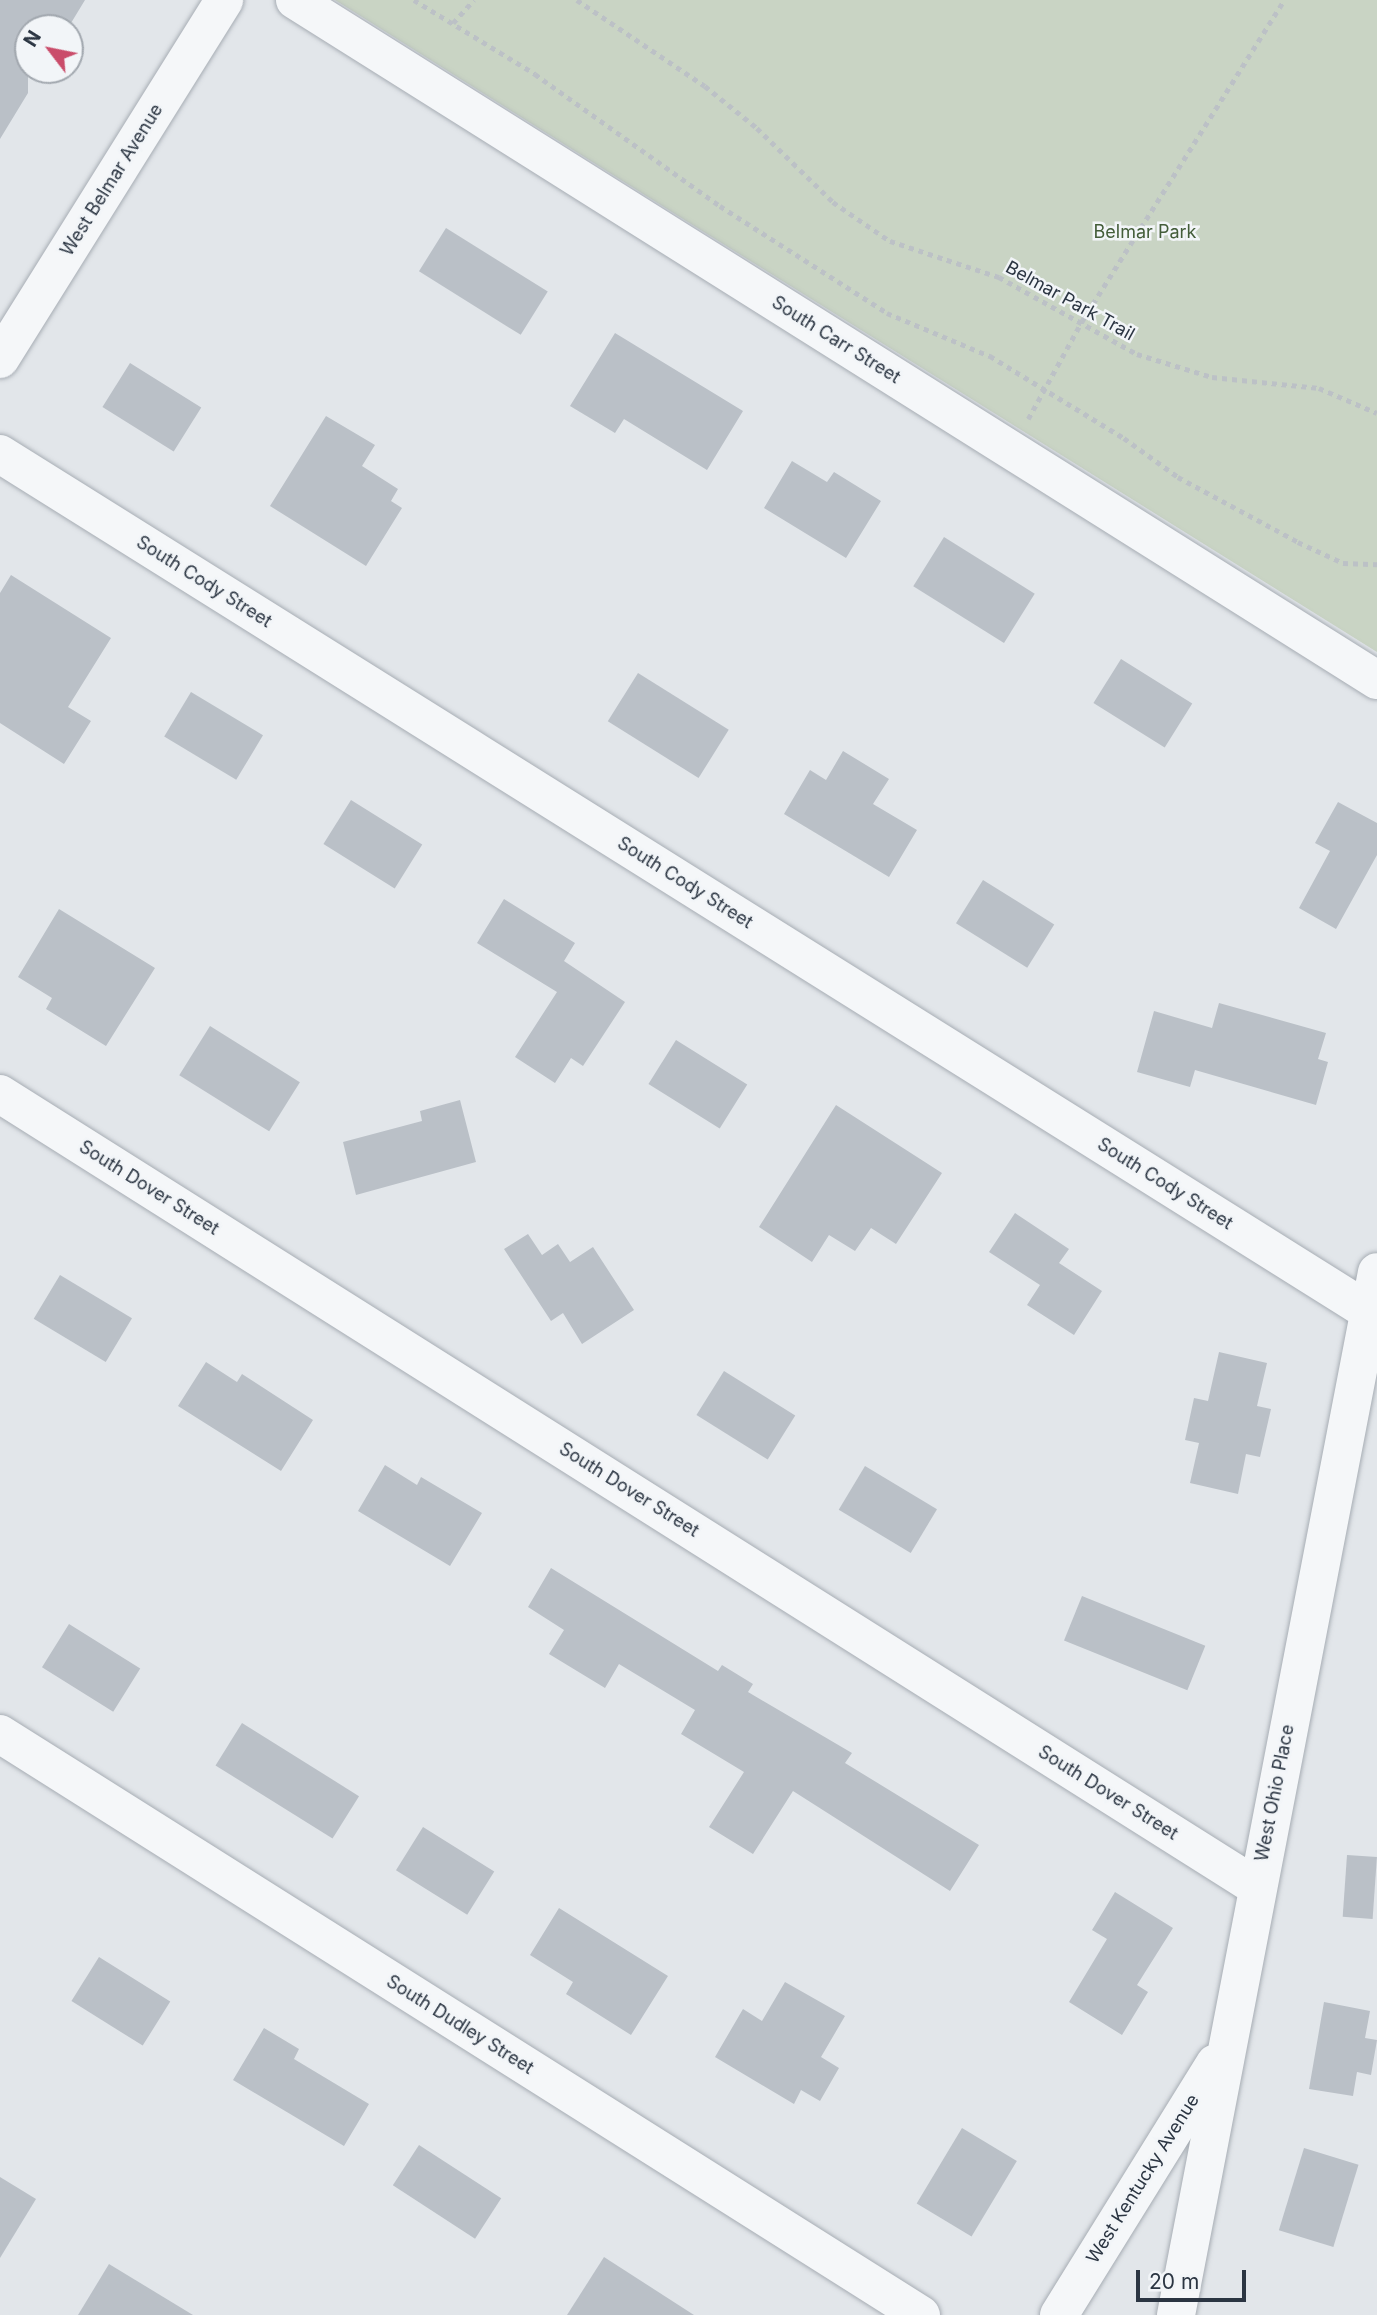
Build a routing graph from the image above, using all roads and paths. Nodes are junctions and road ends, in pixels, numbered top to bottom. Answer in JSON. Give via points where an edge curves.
{"nodes":[{"id":1,"x":224,"y":0,"type":"edge"},
{"id":2,"x":295,"y":0,"type":"edge"},
{"id":3,"x":414,"y":0,"type":"edge"},
{"id":4,"x":474,"y":0,"type":"edge"},
{"id":5,"x":577,"y":0,"type":"edge"},
{"id":6,"x":1284,"y":0,"type":"edge"},
{"id":7,"x":453,"y":23,"type":"junction"},
{"id":8,"x":1083,"y":321,"type":"junction"},
{"id":9,"x":0,"y":359,"type":"edge"},
{"id":10,"x":1044,"y":390,"type":"junction"},
{"id":11,"x":1377,"y":413,"type":"edge"},
{"id":12,"x":0,"y":454,"type":"edge"},
{"id":13,"x":1377,"y":564,"type":"edge"},
{"id":14,"x":1377,"y":680,"type":"edge"},
{"id":15,"x":0,"y":1094,"type":"edge"},
{"id":16,"x":1377,"y":1272,"type":"edge"},
{"id":17,"x":1370,"y":1312,"type":"junction"},
{"id":18,"x":0,"y":1734,"type":"edge"},
{"id":19,"x":1257,"y":1887,"type":"junction"},
{"id":20,"x":1228,"y":2043,"type":"junction"},
{"id":21,"x":921,"y":2315,"type":"edge"},
{"id":22,"x":1059,"y":2315,"type":"edge"},
{"id":23,"x":1176,"y":2315,"type":"edge"}],
"edges":[{"from":1,"to":9,"type":"street","name":"West Belmar Avenue"},
{"from":2,"to":14,"type":"street","name":"South Carr Street"},
{"from":3,"to":7,"type":"path"},
{"from":4,"to":7,"type":"path"},
{"from":5,"to":8,"type":"path","name":"Belmar Park Trail","via":[[705,86],[833,202],[890,241],[999,277]]},
{"from":6,"to":8,"type":"path"},
{"from":7,"to":10,"type":"path","via":[[586,109],[720,206],[887,313],[990,356]]},
{"from":8,"to":10,"type":"path"},
{"from":8,"to":11,"type":"path","name":"Belmar Park Trail","via":[[1150,358],[1212,377],[1319,388]]},
{"from":10,"to":13,"type":"path","via":[[1178,477],[1298,542],[1343,563]]},
{"from":12,"to":17,"type":"street","name":"South Cody Street"},
{"from":15,"to":19,"type":"street","name":"South Dover Street"},
{"from":16,"to":17,"type":"street","name":"West Ohio Place"},
{"from":17,"to":19,"type":"street","name":"West Ohio Place"},
{"from":18,"to":21,"type":"street","name":"South Dudley Street"},
{"from":19,"to":20,"type":"street","name":"West Ohio Place"},
{"from":20,"to":22,"type":"street","name":"West Kentucky Avenue"},
{"from":20,"to":23,"type":"street","name":"West Ohio Place"}]}
